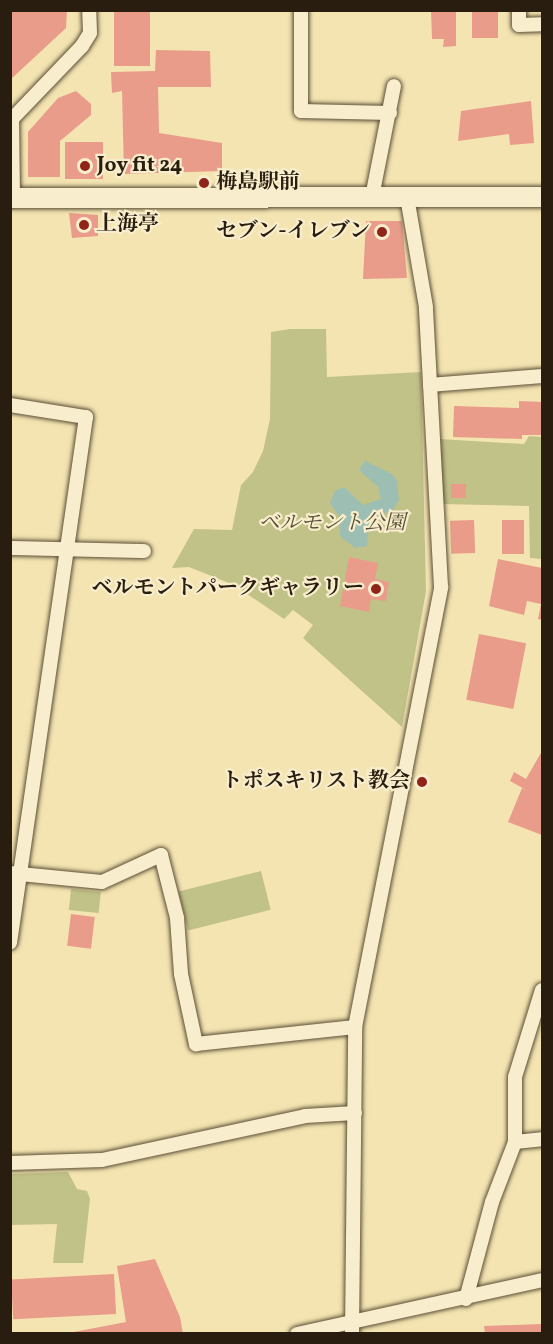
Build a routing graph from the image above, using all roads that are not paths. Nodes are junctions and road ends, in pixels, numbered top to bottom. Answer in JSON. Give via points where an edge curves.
{"nodes":[{"id":1,"x":88,"y":10,"type":"edge"},
{"id":2,"x":301,"y":10,"type":"edge"},
{"id":3,"x":519,"y":10,"type":"edge"},
{"id":4,"x":543,"y":24,"type":"edge"},
{"id":5,"x":394,"y":86,"type":"dead end"},
{"id":6,"x":390,"y":112,"type":"junction"},
{"id":7,"x":372,"y":197,"type":"junction"},
{"id":8,"x":407,"y":197,"type":"junction"},
{"id":9,"x":543,"y":197,"type":"edge"},
{"id":10,"x":12,"y":198,"type":"edge"},
{"id":11,"x":543,"y":375,"type":"edge"},
{"id":12,"x":430,"y":385,"type":"junction"},
{"id":13,"x":10,"y":405,"type":"edge"},
{"id":14,"x":10,"y":548,"type":"edge"},
{"id":15,"x":66,"y":549,"type":"junction"},
{"id":16,"x":144,"y":551,"type":"dead end"},
{"id":17,"x":16,"y":875,"type":"edge"},
{"id":18,"x":10,"y":943,"type":"edge"},
{"id":19,"x":543,"y":990,"type":"edge"},
{"id":20,"x":355,"y":1027,"type":"junction"},
{"id":21,"x":355,"y":1113,"type":"junction"},
{"id":22,"x":543,"y":1139,"type":"edge"},
{"id":23,"x":515,"y":1142,"type":"junction"},
{"id":24,"x":10,"y":1163,"type":"edge"},
{"id":25,"x":543,"y":1280,"type":"edge"},
{"id":26,"x":466,"y":1299,"type":"junction"},
{"id":27,"x":352,"y":1329,"type":"edge"},
{"id":28,"x":297,"y":1334,"type":"edge"}],
"edges":[{"from":1,"to":10,"type":"street","via":[[90,33],[82,46],[12,119]]},
{"from":2,"to":6,"type":"street","via":[[301,111]]},
{"from":3,"to":4,"type":"street","via":[[519,25]]},
{"from":5,"to":6,"type":"street"},
{"from":6,"to":7,"type":"street"},
{"from":7,"to":8,"type":"street"},
{"from":7,"to":10,"type":"street"},
{"from":8,"to":9,"type":"street"},
{"from":8,"to":12,"type":"street","via":[[426,307]]},
{"from":11,"to":12,"type":"street"},
{"from":12,"to":20,"type":"street","via":[[441,587]]},
{"from":13,"to":15,"type":"street","via":[[86,417]]},
{"from":14,"to":15,"type":"street"},
{"from":15,"to":16,"type":"street"},
{"from":15,"to":17,"type":"street"},
{"from":17,"to":18,"type":"street"},
{"from":17,"to":20,"type":"street","via":[[102,882],[161,855],[177,918],[181,974],[196,1044]]},
{"from":19,"to":23,"type":"street","via":[[515,1077]]},
{"from":20,"to":21,"type":"street"},
{"from":21,"to":24,"type":"street","via":[[305,1116],[102,1161]]},
{"from":21,"to":27,"type":"street"},
{"from":22,"to":23,"type":"street"},
{"from":23,"to":26,"type":"street","via":[[492,1202]]},
{"from":25,"to":26,"type":"street"},
{"from":26,"to":27,"type":"street"},
{"from":27,"to":28,"type":"street"}]}
